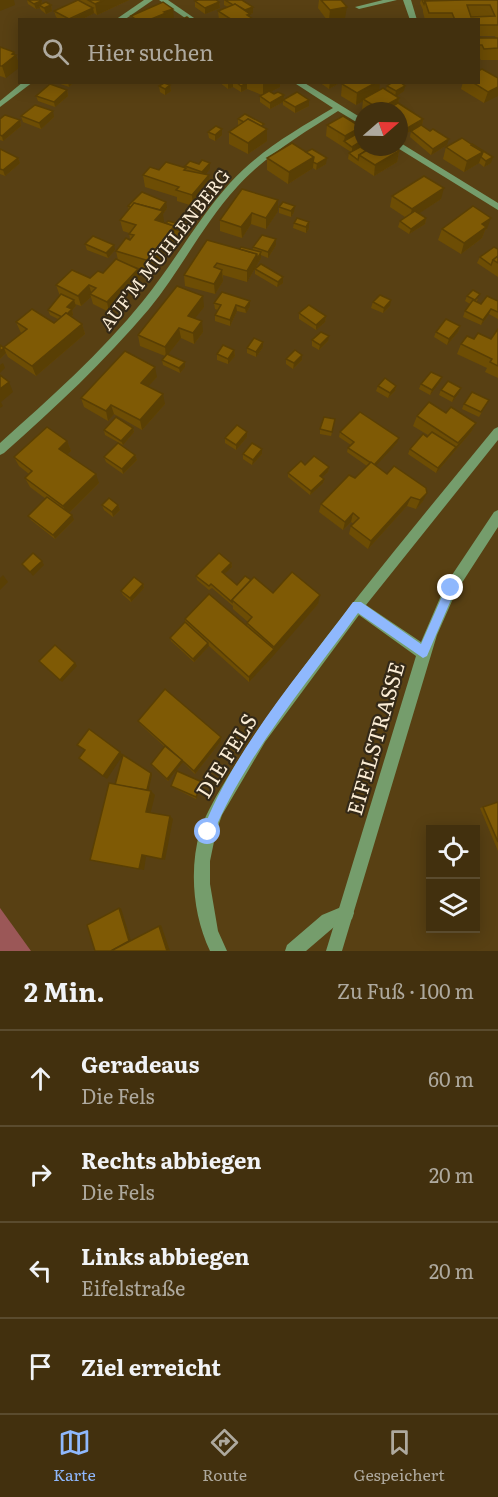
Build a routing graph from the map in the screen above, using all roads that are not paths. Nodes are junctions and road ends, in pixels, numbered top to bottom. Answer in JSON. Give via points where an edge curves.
{"nodes":[{"id":1,"x":149,"y":0,"type":"edge"},
{"id":2,"x":163,"y":0,"type":"edge"},
{"id":3,"x":393,"y":0,"type":"edge"},
{"id":4,"x":407,"y":0,"type":"edge"},
{"id":5,"x":359,"y":7,"type":"dead end"},
{"id":6,"x":121,"y":18,"type":"edge"},
{"id":7,"x":192,"y":18,"type":"edge"},
{"id":8,"x":413,"y":18,"type":"edge"},
{"id":9,"x":26,"y":84,"type":"edge"},
{"id":10,"x":300,"y":84,"type":"edge"},
{"id":11,"x":0,"y":105,"type":"edge"},
{"id":12,"x":338,"y":108,"type":"junction"},
{"id":13,"x":354,"y":118,"type":"edge"},
{"id":14,"x":408,"y":151,"type":"edge"},
{"id":15,"x":498,"y":207,"type":"edge"},
{"id":16,"x":498,"y":432,"type":"edge"},
{"id":17,"x":0,"y":450,"type":"edge"},
{"id":18,"x":498,"y":516,"type":"edge"},
{"id":19,"x":357,"y":606,"type":"junction"},
{"id":20,"x":423,"y":652,"type":"junction"},
{"id":21,"x":346,"y":913,"type":"junction"},
{"id":22,"x":219,"y":951,"type":"edge"},
{"id":23,"x":293,"y":951,"type":"edge"},
{"id":24,"x":334,"y":951,"type":"edge"}],
"edges":[{"from":1,"to":6,"type":"street"},
{"from":2,"to":7,"type":"street"},
{"from":3,"to":5,"type":"street"},
{"from":4,"to":8,"type":"street"},
{"from":9,"to":11,"type":"street"},
{"from":10,"to":12,"type":"street"},
{"from":12,"to":13,"type":"street"},
{"from":12,"to":17,"type":"street","name":"AUF'M MÜHLENBERG","via":[[292,136],[248,170],[201,226],[146,305],[56,399]]},
{"from":14,"to":15,"type":"street"},
{"from":16,"to":19,"type":"street","name":"DIE FELS"},
{"from":18,"to":20,"type":"street","name":"EIFELSTRASSE","via":[[451,588]]},
{"from":19,"to":20,"type":"street"},
{"from":19,"to":22,"type":"street","name":"DIE FELS","via":[[260,737],[216,811],[202,861],[202,884],[210,932]]},
{"from":20,"to":21,"type":"street","name":"EIFELSTRASSE"},
{"from":21,"to":23,"type":"street","via":[[328,921]]},
{"from":21,"to":24,"type":"street","name":"EIFELSTRASSE"}]}
